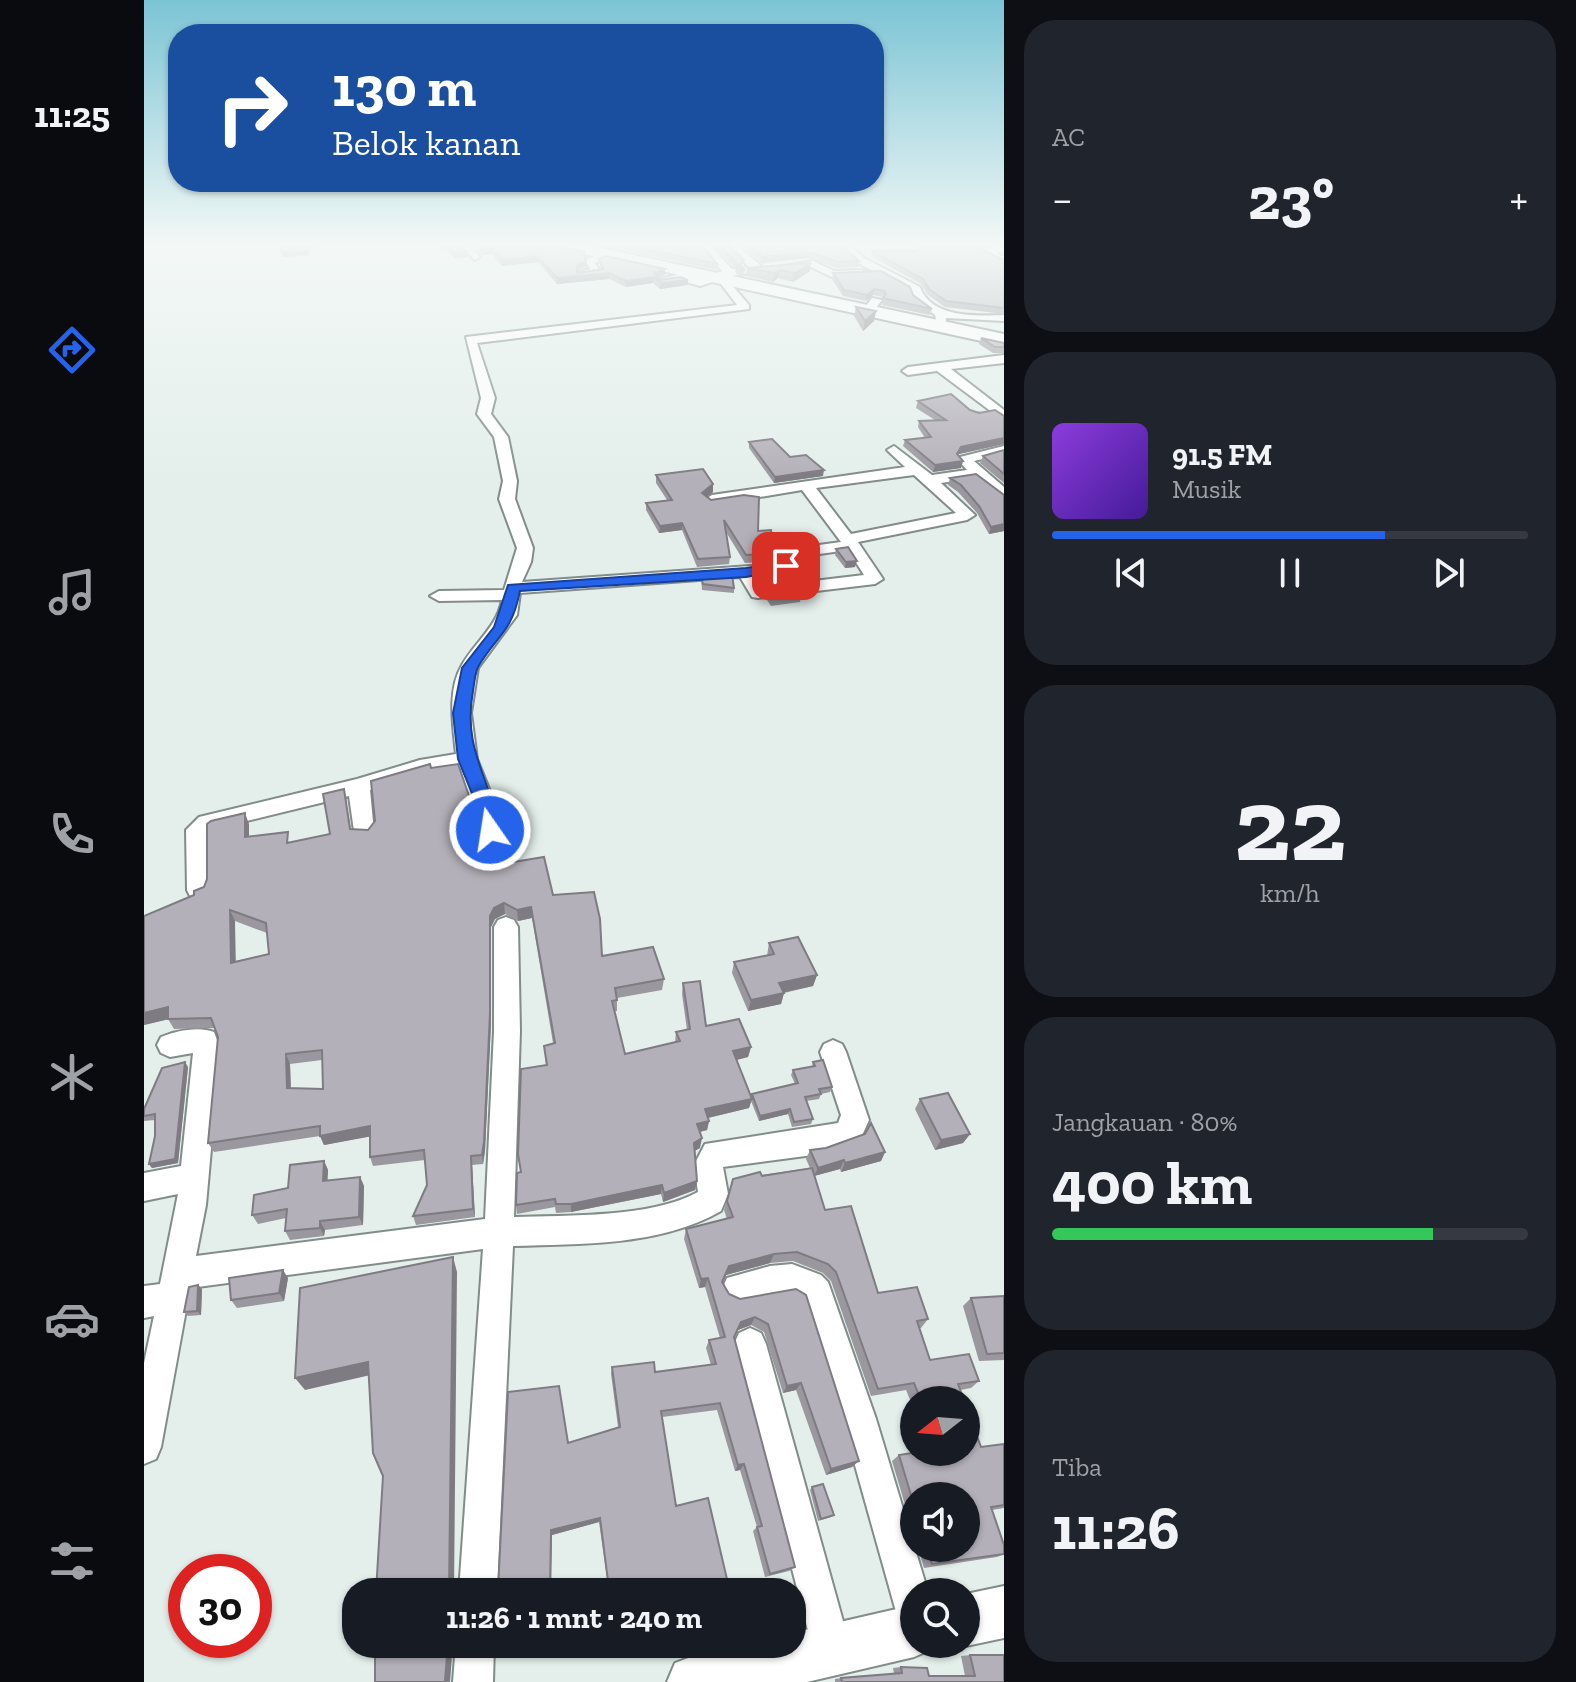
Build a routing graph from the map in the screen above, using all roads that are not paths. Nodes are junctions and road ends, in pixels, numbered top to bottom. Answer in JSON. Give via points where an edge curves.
{"nodes":[{"id":1,"x":612,"y":322,"type":"edge"},
{"id":2,"x":949,"y":322,"type":"edge"},
{"id":3,"x":1004,"y":340,"type":"edge"},
{"id":4,"x":1004,"y":359,"type":"edge"},
{"id":5,"x":940,"y":367,"type":"junction"},
{"id":6,"x":908,"y":371,"type":"dead end"},
{"id":7,"x":1004,"y":417,"type":"edge"},
{"id":8,"x":894,"y":450,"type":"dead end"},
{"id":9,"x":1004,"y":450,"type":"edge"},
{"id":10,"x":978,"y":473,"type":"junction"},
{"id":11,"x":923,"y":475,"type":"junction"},
{"id":12,"x":806,"y":485,"type":"junction"},
{"id":13,"x":1004,"y":495,"type":"edge"},
{"id":14,"x":712,"y":500,"type":"edge"},
{"id":15,"x":850,"y":542,"type":"junction"},
{"id":16,"x":746,"y":572,"type":"junction"},
{"id":17,"x":513,"y":591,"type":"junction"},
{"id":18,"x":439,"y":596,"type":"dead end"},
{"id":19,"x":467,"y":759,"type":"junction"},
{"id":20,"x":359,"y":786,"type":"junction"},
{"id":21,"x":490,"y":830,"type":"dead end"},
{"id":22,"x":363,"y":832,"type":"edge"},
{"id":23,"x":198,"y":890,"type":"edge"},
{"id":24,"x":506,"y":927,"type":"dead end"},
{"id":25,"x":170,"y":1045,"type":"dead end"},
{"id":26,"x":833,"y":1052,"type":"dead end"},
{"id":27,"x":194,"y":1177,"type":"junction"},
{"id":28,"x":144,"y":1187,"type":"edge"},
{"id":29,"x":499,"y":1232,"type":"junction"},
{"id":30,"x":738,"y":1289,"type":"dead end"},
{"id":31,"x":165,"y":1291,"type":"edge"},
{"id":32,"x":750,"y":1344,"type":"dead end"},
{"id":33,"x":144,"y":1447,"type":"edge"},
{"id":34,"x":479,"y":1578,"type":"edge"},
{"id":35,"x":905,"y":1578,"type":"edge"},
{"id":36,"x":1004,"y":1612,"type":"edge"},
{"id":37,"x":980,"y":1617,"type":"edge"},
{"id":38,"x":900,"y":1634,"type":"edge"},
{"id":39,"x":832,"y":1650,"type":"junction"},
{"id":40,"x":474,"y":1658,"type":"edge"},
{"id":41,"x":473,"y":1682,"type":"edge"},
{"id":42,"x":694,"y":1682,"type":"edge"}],
"edges":[{"from":1,"to":17,"type":"street","via":[[470,339],[488,398],[484,414],[501,437],[510,481],[507,499],[525,548]]},
{"from":2,"to":3,"type":"main road"},
{"from":4,"to":5,"type":"street"},
{"from":5,"to":6,"type":"street"},
{"from":5,"to":7,"type":"street"},
{"from":8,"to":11,"type":"street"},
{"from":9,"to":10,"type":"street","via":[[965,460]]},
{"from":10,"to":11,"type":"street"},
{"from":10,"to":13,"type":"street"},
{"from":11,"to":12,"type":"street"},
{"from":11,"to":15,"type":"street","via":[[967,515]]},
{"from":12,"to":14,"type":"street"},
{"from":12,"to":15,"type":"street"},
{"from":15,"to":16,"type":"street","via":[[781,554],[785,568]]},
{"from":15,"to":16,"type":"street","via":[[875,579],[758,593]]},
{"from":16,"to":17,"type":"street"},
{"from":17,"to":18,"type":"street"},
{"from":17,"to":19,"type":"street","via":[[501,628],[476,656],[467,678],[460,724]]},
{"from":19,"to":20,"type":"street"},
{"from":19,"to":21,"type":"street"},
{"from":20,"to":22,"type":"street"},
{"from":20,"to":23,"type":"street","via":[[207,823],[197,830]]},
{"from":24,"to":29,"type":"street"},
{"from":25,"to":27,"type":"street","via":[[205,1040]]},
{"from":26,"to":29,"type":"street","via":[[855,1115],[848,1132],[715,1154],[708,1165],[711,1201],[680,1215],[598,1227]]},
{"from":27,"to":28,"type":"street"},
{"from":27,"to":31,"type":"street"},
{"from":29,"to":31,"type":"street"},
{"from":29,"to":34,"type":"street"},
{"from":30,"to":35,"type":"street","via":[[798,1279],[809,1282],[817,1293]]},
{"from":31,"to":33,"type":"street"},
{"from":32,"to":39,"type":"street"},
{"from":36,"to":37,"type":"street"},
{"from":38,"to":39,"type":"street"},
{"from":39,"to":42,"type":"street"},
{"from":40,"to":41,"type":"street"}]}
